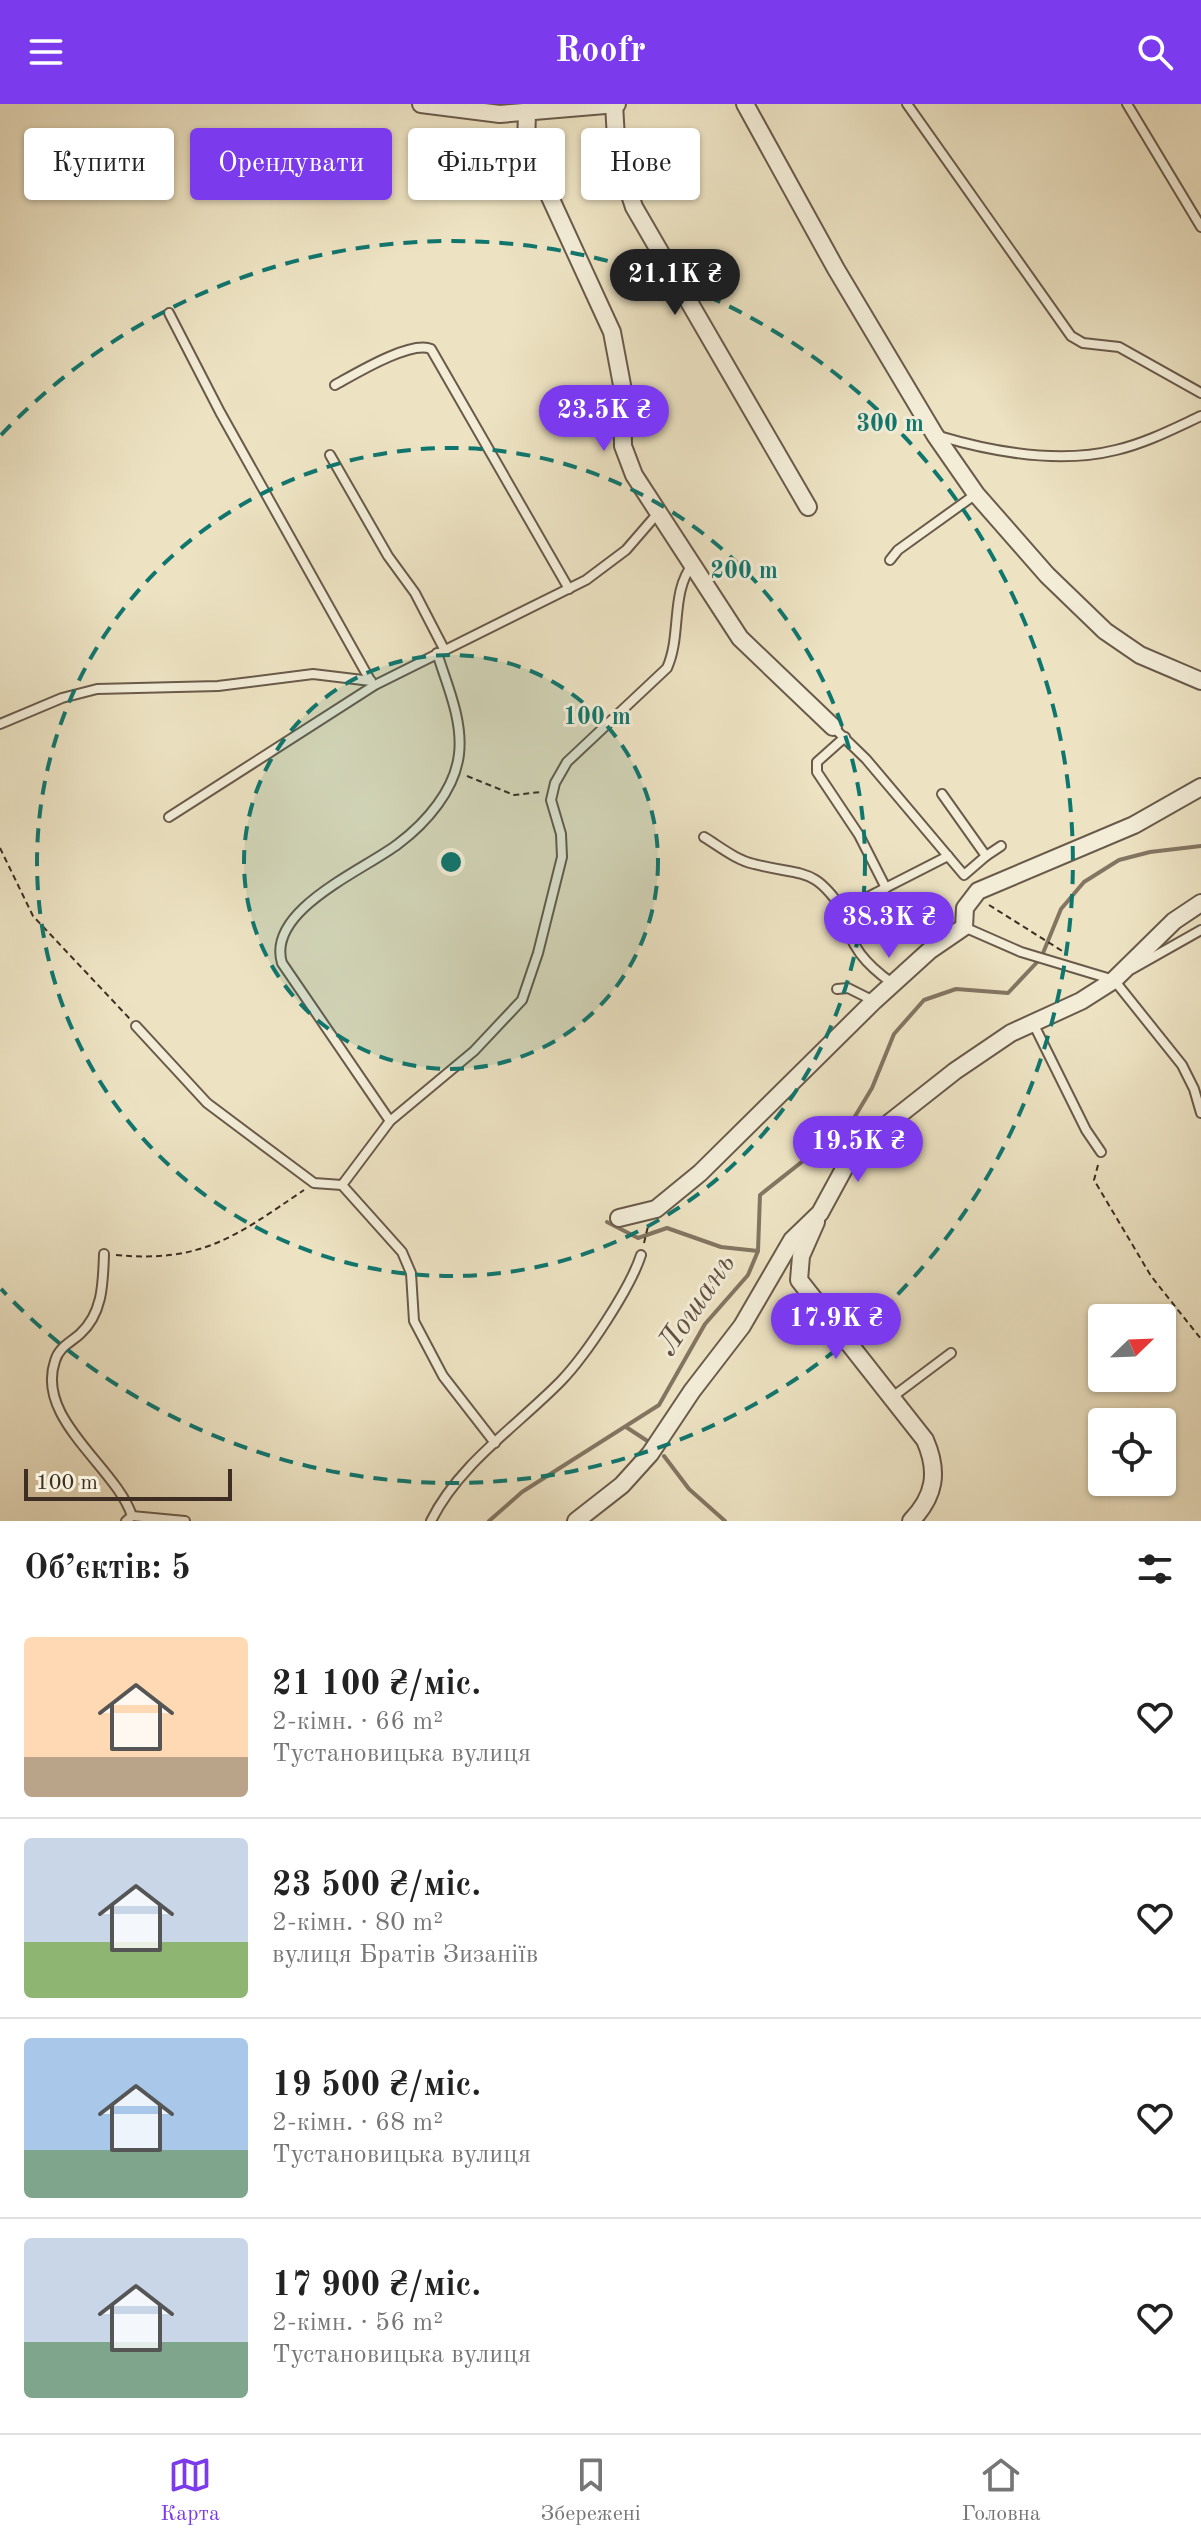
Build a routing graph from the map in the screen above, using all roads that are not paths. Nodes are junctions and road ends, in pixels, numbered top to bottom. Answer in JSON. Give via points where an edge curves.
{"nodes":[{"id":1,"x":421,"y":104,"type":"edge"},
{"id":2,"x":616,"y":104,"type":"edge"},
{"id":3,"x":745,"y":104,"type":"edge"},
{"id":4,"x":907,"y":104,"type":"edge"},
{"id":5,"x":1127,"y":104,"type":"edge"},
{"id":6,"x":527,"y":113,"type":"junction"},
{"id":7,"x":1201,"y":227,"type":"edge"},
{"id":8,"x":169,"y":313,"type":"dead end"},
{"id":9,"x":335,"y":385,"type":"dead end"},
{"id":10,"x":1201,"y":393,"type":"edge"},
{"id":11,"x":1201,"y":416,"type":"edge"},
{"id":12,"x":935,"y":435,"type":"junction"},
{"id":13,"x":330,"y":455,"type":"dead end"},
{"id":14,"x":976,"y":494,"type":"junction"},
{"id":15,"x":808,"y":507,"type":"dead end"},
{"id":16,"x":659,"y":512,"type":"junction"},
{"id":17,"x":890,"y":560,"type":"dead end"},
{"id":18,"x":694,"y":563,"type":"junction"},
{"id":19,"x":569,"y":589,"type":"junction"},
{"id":20,"x":441,"y":651,"type":"junction"},
{"id":21,"x":1201,"y":681,"type":"edge"},
{"id":22,"x":372,"y":682,"type":"junction"},
{"id":23,"x":0,"y":724,"type":"edge"},
{"id":24,"x":839,"y":732,"type":"junction"},
{"id":25,"x":1201,"y":787,"type":"edge"},
{"id":26,"x":942,"y":794,"type":"dead end"},
{"id":27,"x":169,"y":817,"type":"dead end"},
{"id":28,"x":704,"y":837,"type":"dead end"},
{"id":29,"x":1001,"y":846,"type":"dead end"},
{"id":30,"x":948,"y":856,"type":"junction"},
{"id":31,"x":986,"y":856,"type":"junction"},
{"id":32,"x":886,"y":888,"type":"junction"},
{"id":33,"x":1201,"y":903,"type":"edge"},
{"id":34,"x":845,"y":913,"type":"junction"},
{"id":35,"x":964,"y":927,"type":"junction"},
{"id":36,"x":1201,"y":930,"type":"edge"},
{"id":37,"x":1114,"y":980,"type":"junction"},
{"id":38,"x":893,"y":984,"type":"junction"},
{"id":39,"x":837,"y":989,"type":"dead end"},
{"id":40,"x":874,"y":1001,"type":"junction"},
{"id":41,"x":1033,"y":1022,"type":"junction"},
{"id":42,"x":136,"y":1026,"type":"road end"},
{"id":43,"x":1201,"y":1113,"type":"edge"},
{"id":44,"x":390,"y":1121,"type":"junction"},
{"id":45,"x":1101,"y":1152,"type":"road end"},
{"id":46,"x":342,"y":1185,"type":"junction"},
{"id":47,"x":820,"y":1213,"type":"junction"},
{"id":48,"x":619,"y":1218,"type":"dead end"},
{"id":49,"x":104,"y":1254,"type":"road end"},
{"id":50,"x":641,"y":1255,"type":"road end"},
{"id":51,"x":951,"y":1353,"type":"dead end"},
{"id":52,"x":891,"y":1398,"type":"junction"},
{"id":53,"x":495,"y":1443,"type":"junction"},
{"id":54,"x":129,"y":1518,"type":"edge"},
{"id":55,"x":185,"y":1521,"type":"edge"},
{"id":56,"x":431,"y":1521,"type":"edge"},
{"id":57,"x":576,"y":1521,"type":"edge"},
{"id":58,"x":911,"y":1521,"type":"edge"}],
"edges":[{"from":1,"to":6,"type":"street"},
{"from":2,"to":6,"type":"street"},
{"from":2,"to":15,"type":"street","via":[[617,156],[634,207]]},
{"from":3,"to":12,"type":"street"},
{"from":4,"to":10,"type":"lane","via":[[1071,336],[1083,343],[1119,347]]},
{"from":5,"to":7,"type":"lane"},
{"from":6,"to":16,"type":"street","via":[[526,145],[612,332],[627,459]]},
{"from":8,"to":22,"type":"lane"},
{"from":9,"to":19,"type":"lane","via":[[382,360],[422,346],[431,349]]},
{"from":11,"to":12,"type":"lane","via":[[1114,451],[1074,455],[984,449]]},
{"from":12,"to":14,"type":"street"},
{"from":13,"to":20,"type":"lane","via":[[415,593]]},
{"from":14,"to":17,"type":"lane"},
{"from":14,"to":21,"type":"street","via":[[1105,631],[1140,655]]},
{"from":16,"to":18,"type":"street"},
{"from":16,"to":19,"type":"lane","via":[[626,550]]},
{"from":18,"to":24,"type":"street","via":[[750,650]]},
{"from":18,"to":44,"type":"lane","via":[[680,591],[675,650],[667,668],[567,762],[552,791],[562,857],[522,1000],[474,1051]]},
{"from":19,"to":20,"type":"lane"},
{"from":20,"to":22,"type":"lane"},
{"from":20,"to":44,"type":"lane","via":[[460,736],[455,771],[438,803],[393,848],[328,889],[279,938],[282,963]]},
{"from":22,"to":23,"type":"lane","via":[[313,674],[218,686],[97,689]]},
{"from":22,"to":27,"type":"lane"},
{"from":24,"to":30,"type":"lane"},
{"from":24,"to":32,"type":"lane","via":[[817,762],[817,772],[865,844]]},
{"from":25,"to":35,"type":"street","via":[[1134,825],[978,891],[965,908]]},
{"from":26,"to":31,"type":"lane"},
{"from":28,"to":34,"type":"lane","via":[[741,859],[810,875],[828,887]]},
{"from":29,"to":31,"type":"lane"},
{"from":30,"to":31,"type":"lane","via":[[964,875]]},
{"from":30,"to":32,"type":"lane"},
{"from":32,"to":34,"type":"lane"},
{"from":33,"to":37,"type":"street","via":[[1174,921]]},
{"from":34,"to":38,"type":"lane","via":[[854,945]]},
{"from":35,"to":37,"type":"lane","via":[[1021,952]]},
{"from":35,"to":38,"type":"street"},
{"from":36,"to":37,"type":"lane"},
{"from":37,"to":41,"type":"street"},
{"from":37,"to":43,"type":"lane","via":[[1182,1065]]},
{"from":38,"to":40,"type":"street"},
{"from":39,"to":40,"type":"lane","via":[[848,988]]},
{"from":40,"to":48,"type":"street","via":[[700,1173],[656,1209]]},
{"from":41,"to":45,"type":"lane"},
{"from":41,"to":47,"type":"street","via":[[955,1071],[875,1134],[845,1167]]},
{"from":42,"to":46,"type":"lane","via":[[207,1103],[314,1183]]},
{"from":44,"to":46,"type":"lane"},
{"from":46,"to":53,"type":"lane","via":[[402,1252],[411,1273],[414,1321],[443,1376]]},
{"from":47,"to":52,"type":"street","via":[[801,1256],[799,1280]]},
{"from":47,"to":57,"type":"street","via":[[792,1240],[742,1326],[650,1454],[622,1485]]},
{"from":49,"to":54,"type":"lane","via":[[98,1307],[82,1332],[60,1349],[53,1380],[74,1437],[126,1497]]},
{"from":50,"to":53,"type":"lane","via":[[607,1317],[563,1379]]},
{"from":51,"to":52,"type":"lane"},
{"from":52,"to":58,"type":"street","via":[[925,1440],[934,1461],[929,1498]]},
{"from":53,"to":56,"type":"lane","via":[[443,1496]]},
{"from":54,"to":55,"type":"lane"}]}
